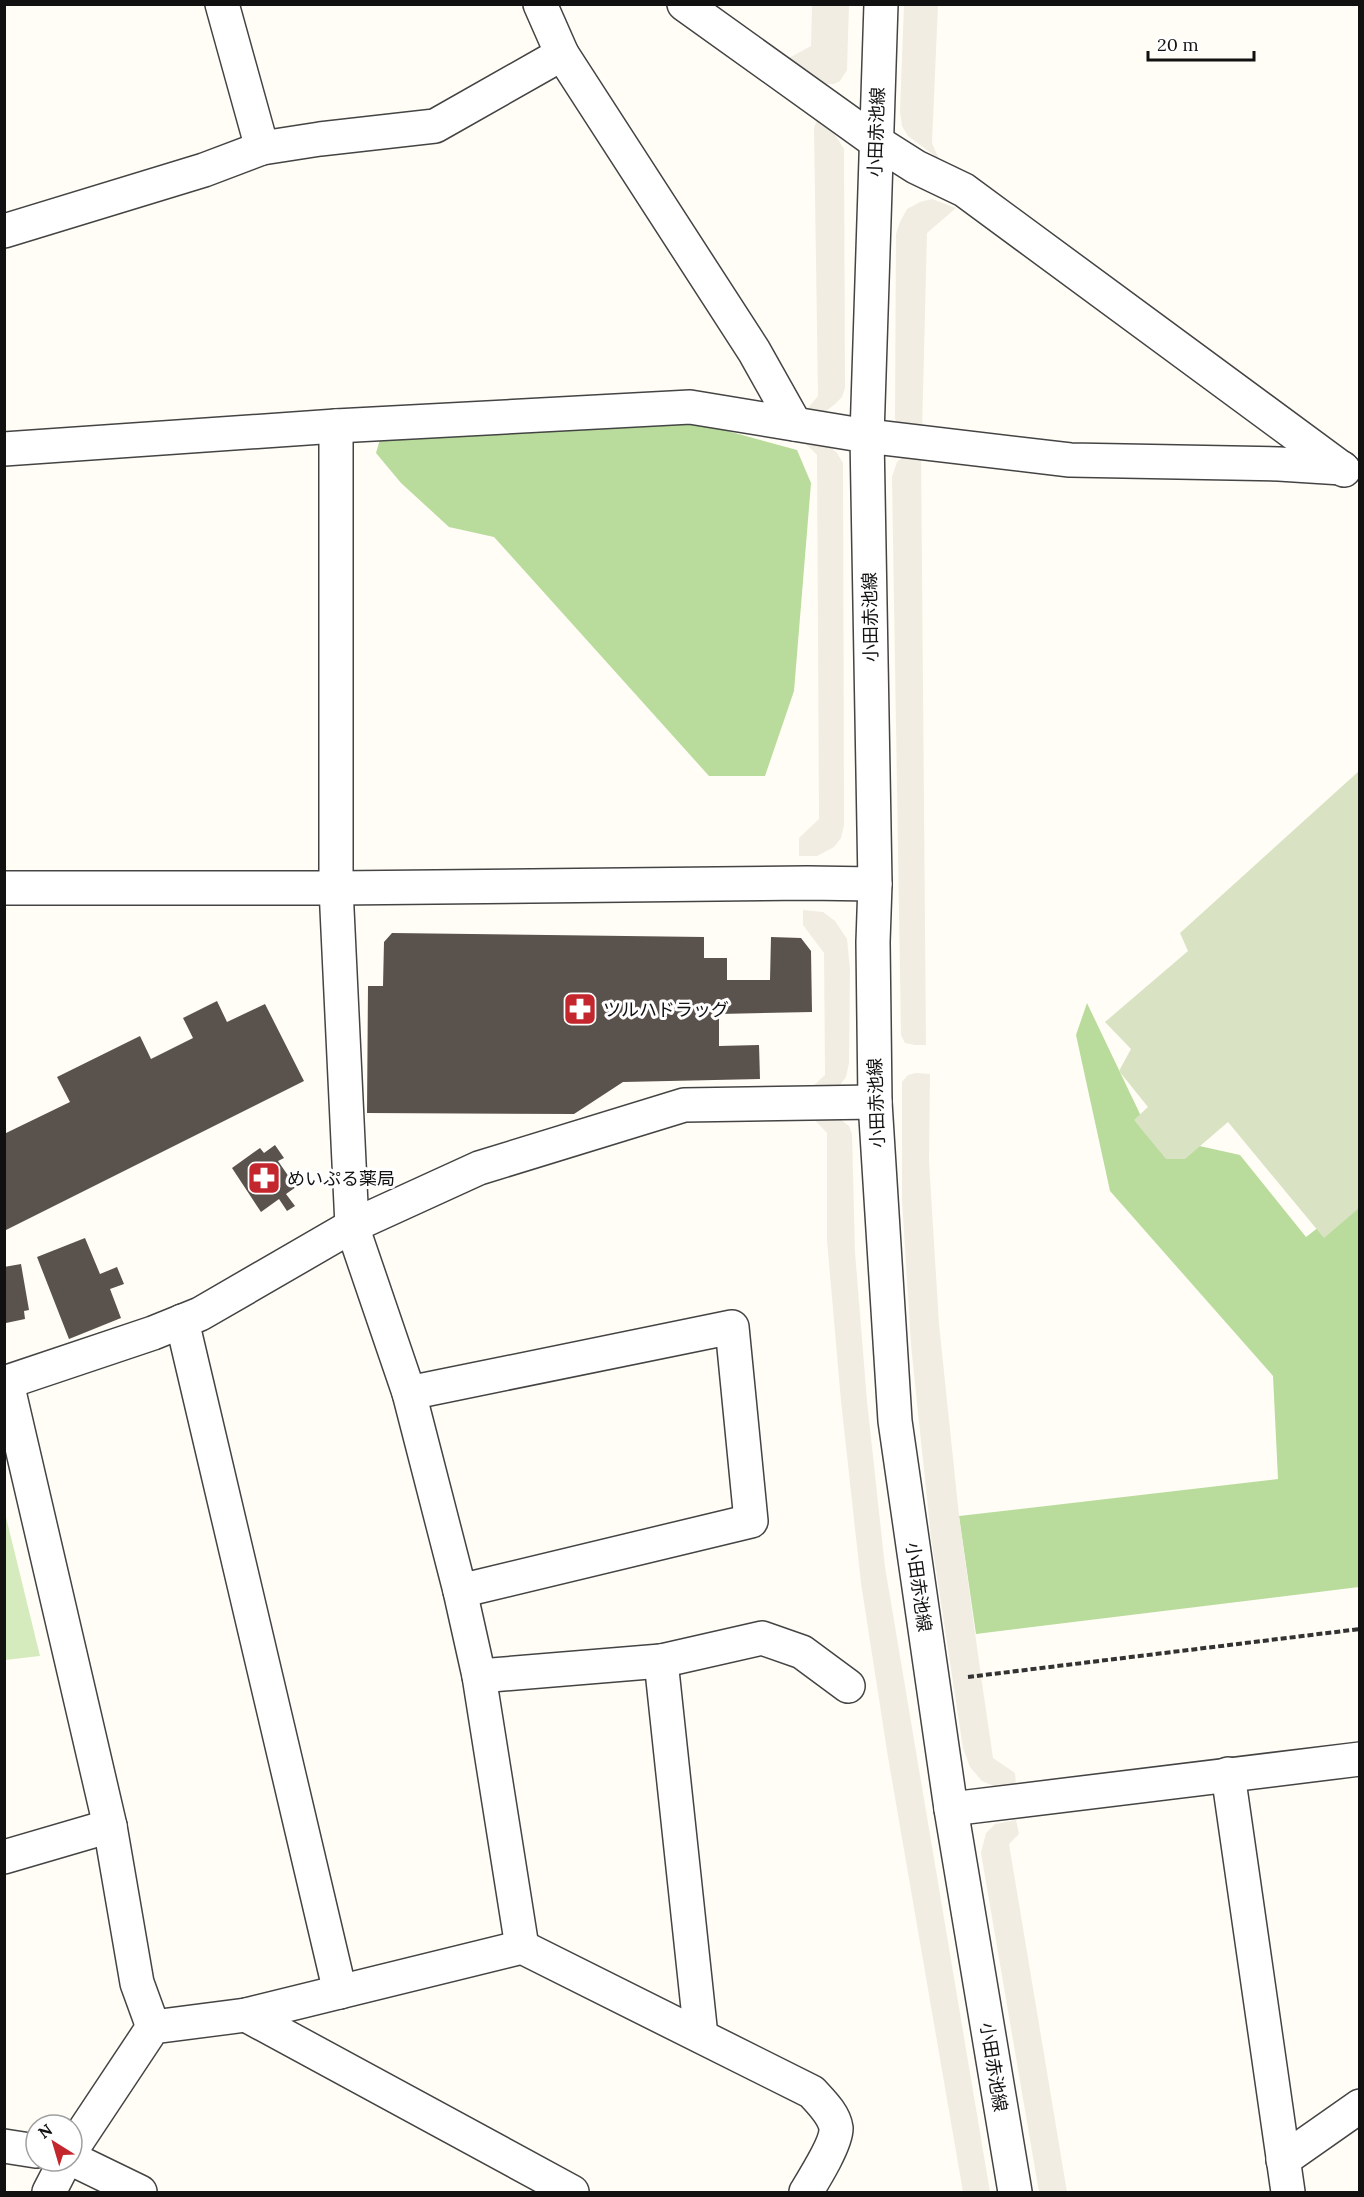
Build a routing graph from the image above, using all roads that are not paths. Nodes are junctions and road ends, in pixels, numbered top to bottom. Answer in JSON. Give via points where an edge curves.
{"nodes":[{"id":1,"x":222,"y":4,"type":"edge"},
{"id":2,"x":540,"y":4,"type":"edge"},
{"id":3,"x":684,"y":4,"type":"edge"},
{"id":4,"x":881,"y":4,"type":"edge"},
{"id":5,"x":562,"y":54,"type":"junction"},
{"id":6,"x":875,"y":141,"type":"junction"},
{"id":7,"x":262,"y":148,"type":"junction"},
{"id":8,"x":4,"y":231,"type":"edge"},
{"id":9,"x":795,"y":424,"type":"junction"},
{"id":10,"x":336,"y":426,"type":"junction"},
{"id":11,"x":867,"y":436,"type":"junction"},
{"id":12,"x":4,"y":449,"type":"edge"},
{"id":13,"x":1351,"y":475,"type":"edge"},
{"id":14,"x":875,"y":884,"type":"junction"},
{"id":15,"x":4,"y":888,"type":"edge"},
{"id":16,"x":336,"y":888,"type":"junction"},
{"id":17,"x":875,"y":1102,"type":"junction"},
{"id":18,"x":352,"y":1226,"type":"junction"},
{"id":19,"x":182,"y":1321,"type":"junction"},
{"id":20,"x":6,"y":1383,"type":"edge"},
{"id":21,"x":409,"y":1394,"type":"junction"},
{"id":22,"x":460,"y":1591,"type":"junction"},
{"id":23,"x":661,"y":1661,"type":"junction"},
{"id":24,"x":478,"y":1677,"type":"junction"},
{"id":25,"x":848,"y":1686,"type":"dead end"},
{"id":26,"x":1359,"y":1759,"type":"edge"},
{"id":27,"x":1228,"y":1774,"type":"junction"},
{"id":28,"x":951,"y":1809,"type":"junction"},
{"id":29,"x":110,"y":1826,"type":"junction"},
{"id":30,"x":4,"y":1857,"type":"edge"},
{"id":31,"x":522,"y":1947,"type":"junction"},
{"id":32,"x":340,"y":1992,"type":"junction"},
{"id":33,"x":246,"y":2015,"type":"junction"},
{"id":34,"x":153,"y":2027,"type":"junction"},
{"id":35,"x":701,"y":2036,"type":"junction"},
{"id":36,"x":1359,"y":2106,"type":"edge"},
{"id":37,"x":84,"y":2131,"type":"edge"},
{"id":38,"x":4,"y":2146,"type":"edge"},
{"id":39,"x":24,"y":2149,"type":"edge"},
{"id":40,"x":1282,"y":2160,"type":"junction"},
{"id":41,"x":84,"y":2165,"type":"edge"},
{"id":42,"x":59,"y":2173,"type":"edge"},
{"id":43,"x":49,"y":2193,"type":"edge"},
{"id":44,"x":140,"y":2193,"type":"edge"},
{"id":45,"x":572,"y":2193,"type":"edge"},
{"id":46,"x":806,"y":2193,"type":"edge"},
{"id":47,"x":1015,"y":2193,"type":"edge"},
{"id":48,"x":1288,"y":2193,"type":"edge"}],
"edges":[{"from":1,"to":7,"type":"street"},
{"from":2,"to":5,"type":"street"},
{"from":3,"to":6,"type":"street"},
{"from":4,"to":6,"type":"street","name":"小田赤池線"},
{"from":5,"to":7,"type":"street","via":[[435,126]]},
{"from":5,"to":9,"type":"street","via":[[754,351]]},
{"from":6,"to":11,"type":"street","name":"小田赤池線"},
{"from":6,"to":13,"type":"street","via":[[916,167],[964,190]]},
{"from":7,"to":8,"type":"street","via":[[204,170]]},
{"from":9,"to":10,"type":"street","via":[[690,408]]},
{"from":9,"to":11,"type":"street"},
{"from":10,"to":12,"type":"street"},
{"from":10,"to":16,"type":"street"},
{"from":11,"to":13,"type":"street","via":[[1070,460],[1279,464]]},
{"from":11,"to":14,"type":"street","name":"小田赤池線"},
{"from":14,"to":16,"type":"street"},
{"from":14,"to":17,"type":"street","name":"小田赤池線"},
{"from":15,"to":16,"type":"street"},
{"from":16,"to":18,"type":"street"},
{"from":17,"to":18,"type":"street","via":[[684,1106],[478,1168]]},
{"from":17,"to":28,"type":"street","name":"小田赤池線","via":[[895,1421]]},
{"from":18,"to":19,"type":"street"},
{"from":18,"to":21,"type":"street"},
{"from":19,"to":20,"type":"street"},
{"from":19,"to":32,"type":"street"},
{"from":20,"to":29,"type":"street"},
{"from":21,"to":22,"type":"street"},
{"from":21,"to":22,"type":"street","via":[[732,1327],[751,1521]]},
{"from":22,"to":24,"type":"street"},
{"from":23,"to":24,"type":"street"},
{"from":23,"to":25,"type":"street","via":[[762,1638],[802,1652]]},
{"from":23,"to":35,"type":"street"},
{"from":24,"to":31,"type":"street"},
{"from":26,"to":27,"type":"street"},
{"from":27,"to":28,"type":"street"},
{"from":27,"to":40,"type":"street"},
{"from":28,"to":47,"type":"street","name":"小田赤池線"},
{"from":29,"to":30,"type":"street"},
{"from":29,"to":34,"type":"street","via":[[137,1983]]},
{"from":31,"to":32,"type":"street"},
{"from":31,"to":35,"type":"street"},
{"from":32,"to":33,"type":"street"},
{"from":33,"to":34,"type":"street"},
{"from":33,"to":45,"type":"street"},
{"from":34,"to":37,"type":"street"},
{"from":35,"to":46,"type":"street","via":[[812,2092],[827,2108],[836,2128],[831,2147]]},
{"from":36,"to":40,"type":"street"},
{"from":38,"to":39,"type":"street"},
{"from":40,"to":48,"type":"street"},
{"from":41,"to":44,"type":"street"},
{"from":42,"to":43,"type":"street"}]}
